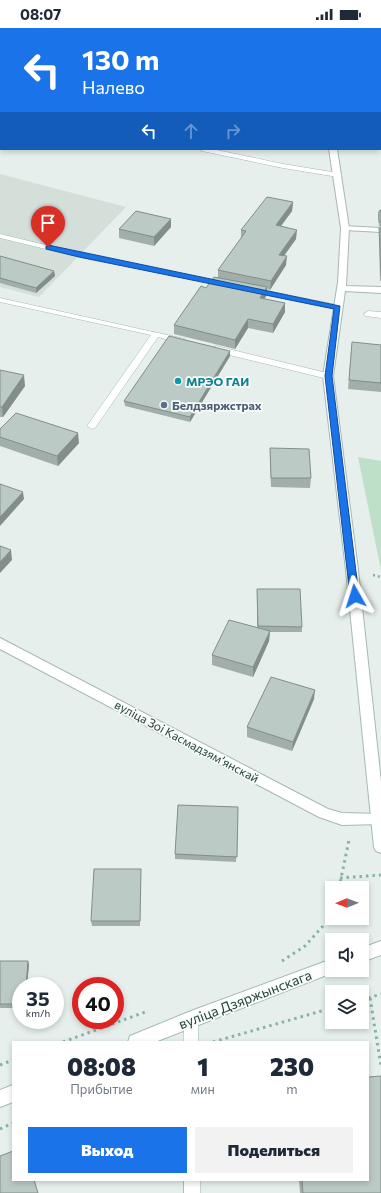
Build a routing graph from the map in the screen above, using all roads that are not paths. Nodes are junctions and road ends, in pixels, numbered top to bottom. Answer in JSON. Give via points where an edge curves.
{"nodes":[{"id":1,"x":207,"y":150,"type":"edge"},
{"id":2,"x":333,"y":150,"type":"edge"},
{"id":3,"x":338,"y":176,"type":"junction"},
{"id":4,"x":345,"y":228,"type":"junction"},
{"id":5,"x":381,"y":230,"type":"edge"},
{"id":6,"x":0,"y":236,"type":"edge"},
{"id":7,"x":342,"y":288,"type":"junction"},
{"id":8,"x":381,"y":290,"type":"edge"},
{"id":9,"x":0,"y":300,"type":"edge"},
{"id":10,"x":338,"y":308,"type":"junction"},
{"id":11,"x":368,"y":314,"type":"dead end"},
{"id":12,"x":381,"y":315,"type":"edge"},
{"id":13,"x":156,"y":334,"type":"junction"},
{"id":14,"x":195,"y":344,"type":"edge"},
{"id":15,"x":210,"y":347,"type":"edge"},
{"id":16,"x":328,"y":376,"type":"junction"},
{"id":17,"x":92,"y":426,"type":"dead end"},
{"id":18,"x":0,"y":643,"type":"edge"},
{"id":19,"x":379,"y":819,"type":"junction"},
{"id":20,"x":381,"y":848,"type":"edge"},
{"id":21,"x":381,"y":948,"type":"edge"},
{"id":22,"x":369,"y":952,"type":"edge"},
{"id":23,"x":325,"y":969,"type":"edge"},
{"id":24,"x":191,"y":1019,"type":"junction"},
{"id":25,"x":138,"y":1041,"type":"edge"},
{"id":26,"x":191,"y":1041,"type":"edge"},
{"id":27,"x":12,"y":1094,"type":"edge"},
{"id":28,"x":0,"y":1099,"type":"edge"},
{"id":29,"x":192,"y":1181,"type":"edge"},
{"id":30,"x":192,"y":1193,"type":"edge"}],
"edges":[{"from":1,"to":3,"type":"lane"},
{"from":2,"to":3,"type":"street"},
{"from":3,"to":4,"type":"street"},
{"from":4,"to":5,"type":"street"},
{"from":4,"to":7,"type":"street"},
{"from":6,"to":10,"type":"lane","via":[[79,255]]},
{"from":7,"to":8,"type":"street"},
{"from":7,"to":10,"type":"street"},
{"from":9,"to":13,"type":"lane"},
{"from":10,"to":16,"type":"street"},
{"from":11,"to":12,"type":"lane"},
{"from":13,"to":14,"type":"lane"},
{"from":13,"to":17,"type":"lane"},
{"from":15,"to":16,"type":"lane"},
{"from":16,"to":19,"type":"street"},
{"from":18,"to":19,"type":"street","name":"вуліца Зоі Касмадзямʼянскай","via":[[324,813],[342,819]]},
{"from":19,"to":20,"type":"street"},
{"from":21,"to":22,"type":"street"},
{"from":23,"to":24,"type":"street","name":"вуліца Дзяржынскага"},
{"from":24,"to":25,"type":"street","name":"вуліца Дзяржынскага"},
{"from":24,"to":26,"type":"lane"},
{"from":27,"to":28,"type":"street"},
{"from":29,"to":30,"type":"lane"}]}
